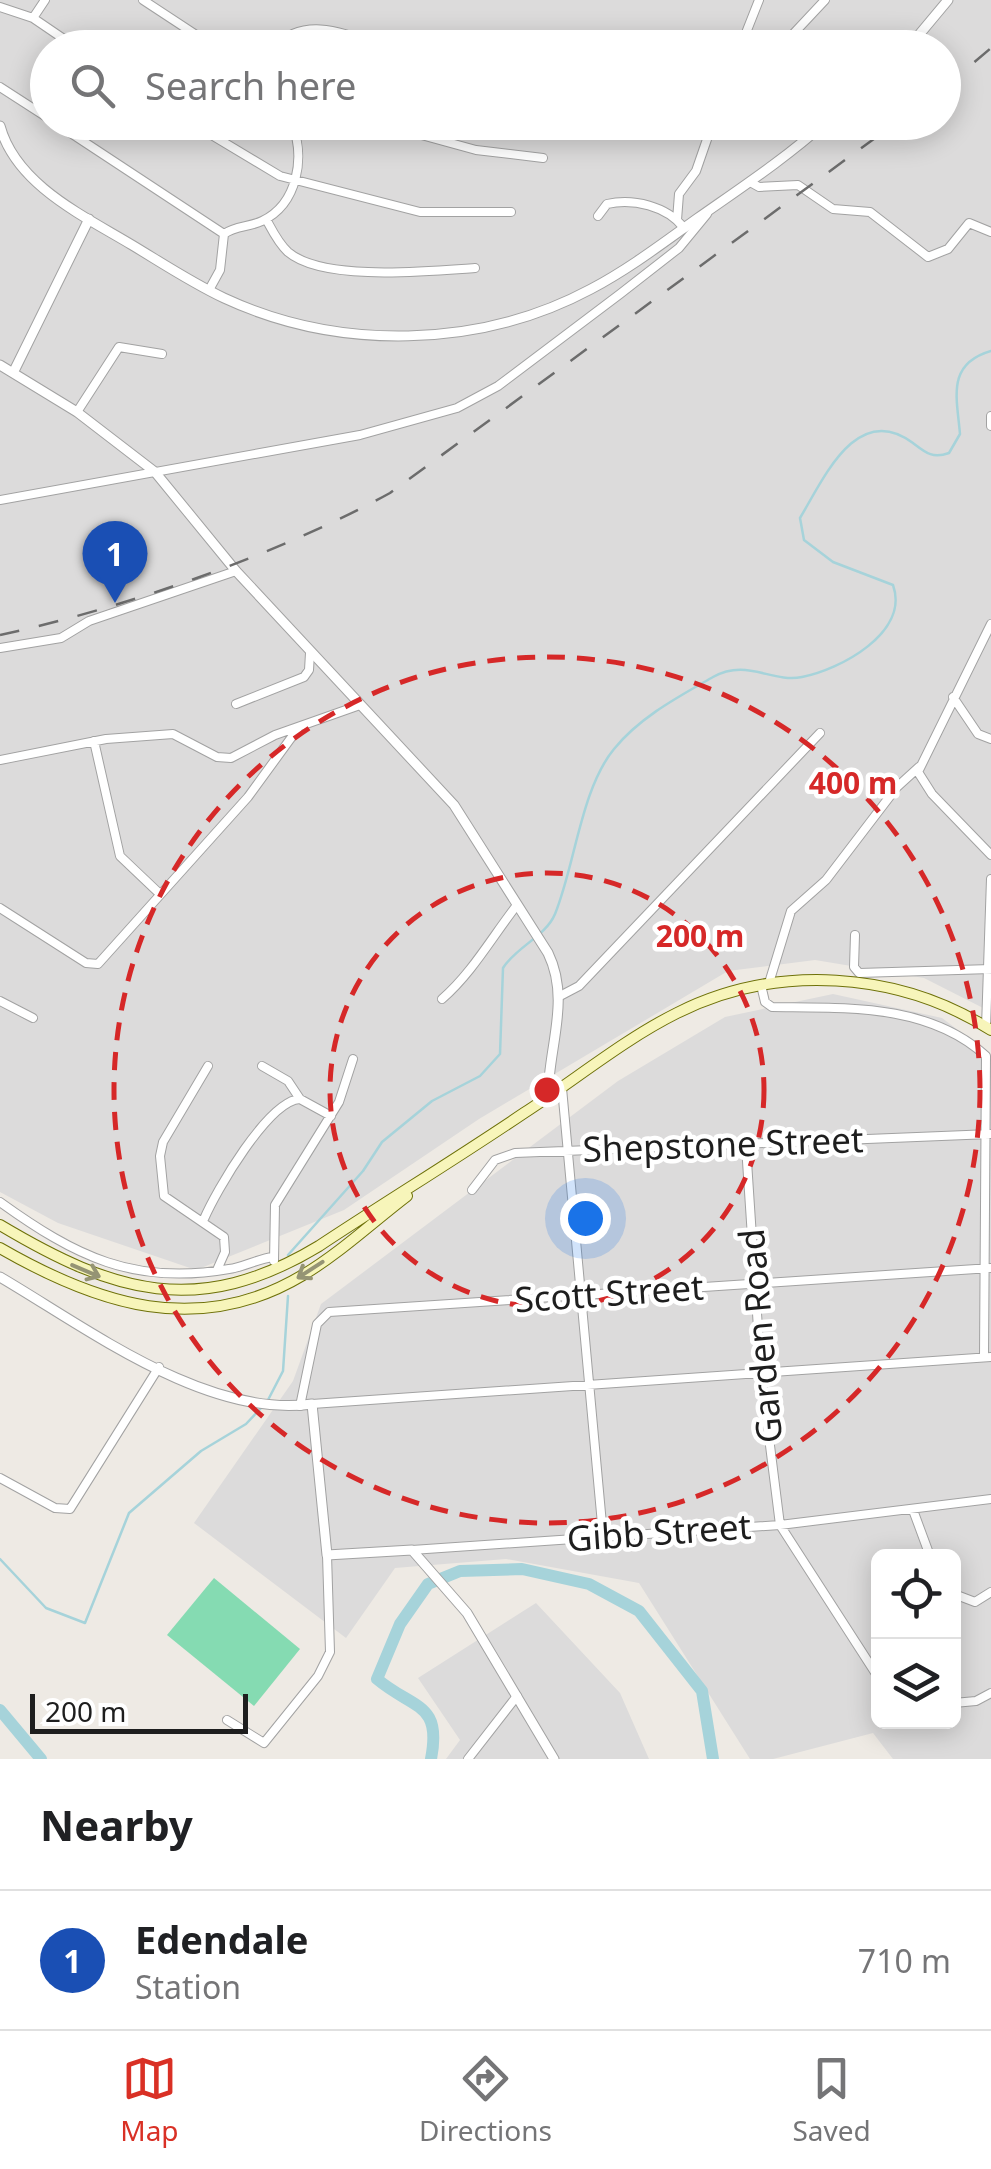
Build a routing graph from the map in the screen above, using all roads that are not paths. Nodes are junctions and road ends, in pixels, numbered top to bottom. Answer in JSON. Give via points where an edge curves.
{"nodes":[{"id":1,"x":45,"y":0,"type":"edge"},
{"id":2,"x":143,"y":0,"type":"edge"},
{"id":3,"x":760,"y":0,"type":"edge"},
{"id":4,"x":825,"y":0,"type":"edge"},
{"id":5,"x":948,"y":0,"type":"edge"},
{"id":6,"x":0,"y":7,"type":"edge"},
{"id":7,"x":33,"y":18,"type":"junction"},
{"id":8,"x":51,"y":30,"type":"edge"},
{"id":9,"x":189,"y":30,"type":"edge"},
{"id":10,"x":301,"y":30,"type":"edge"},
{"id":11,"x":332,"y":30,"type":"edge"},
{"id":12,"x":748,"y":30,"type":"edge"},
{"id":13,"x":797,"y":30,"type":"edge"},
{"id":14,"x":923,"y":30,"type":"edge"},
{"id":15,"x":0,"y":87,"type":"edge"},
{"id":16,"x":30,"y":106,"type":"edge"},
{"id":17,"x":0,"y":126,"type":"edge"},
{"id":18,"x":81,"y":140,"type":"edge"},
{"id":19,"x":217,"y":140,"type":"edge"},
{"id":20,"x":296,"y":140,"type":"edge"},
{"id":21,"x":443,"y":140,"type":"edge"},
{"id":22,"x":707,"y":140,"type":"edge"},
{"id":23,"x":803,"y":140,"type":"edge"},
{"id":24,"x":542,"y":158,"type":"dead end"},
{"id":25,"x":296,"y":180,"type":"junction"},
{"id":26,"x":750,"y":182,"type":"junction"},
{"id":27,"x":708,"y":211,"type":"junction"},
{"id":28,"x":511,"y":212,"type":"dead end"},
{"id":29,"x":598,"y":216,"type":"dead end"},
{"id":30,"x":89,"y":219,"type":"junction"},
{"id":31,"x":266,"y":219,"type":"junction"},
{"id":32,"x":681,"y":224,"type":"junction"},
{"id":33,"x":991,"y":232,"type":"edge"},
{"id":34,"x":224,"y":234,"type":"junction"},
{"id":35,"x":475,"y":268,"type":"dead end"},
{"id":36,"x":209,"y":290,"type":"junction"},
{"id":37,"x":162,"y":354,"type":"dead end"},
{"id":38,"x":0,"y":365,"type":"edge"},
{"id":39,"x":14,"y":371,"type":"junction"},
{"id":40,"x":78,"y":412,"type":"junction"},
{"id":41,"x":991,"y":416,"type":"edge"},
{"id":42,"x":991,"y":426,"type":"edge"},
{"id":43,"x":155,"y":472,"type":"junction"},
{"id":44,"x":0,"y":500,"type":"edge"},
{"id":45,"x":236,"y":571,"type":"junction"},
{"id":46,"x":991,"y":624,"type":"edge"},
{"id":47,"x":0,"y":648,"type":"edge"},
{"id":48,"x":310,"y":653,"type":"junction"},
{"id":49,"x":952,"y":698,"type":"junction"},
{"id":50,"x":236,"y":704,"type":"dead end"},
{"id":51,"x":360,"y":705,"type":"junction"},
{"id":52,"x":299,"y":727,"type":"junction"},
{"id":53,"x":820,"y":734,"type":"dead end"},
{"id":54,"x":991,"y":738,"type":"edge"},
{"id":55,"x":94,"y":742,"type":"junction"},
{"id":56,"x":0,"y":760,"type":"edge"},
{"id":57,"x":919,"y":767,"type":"junction"},
{"id":58,"x":991,"y":855,"type":"edge"},
{"id":59,"x":991,"y":879,"type":"edge"},
{"id":60,"x":160,"y":894,"type":"junction"},
{"id":61,"x":0,"y":908,"type":"edge"},
{"id":62,"x":519,"y":909,"type":"junction"},
{"id":63,"x":855,"y":935,"type":"dead end"},
{"id":64,"x":990,"y":969,"type":"edge"},
{"id":65,"x":897,"y":973,"type":"junction"},
{"id":66,"x":765,"y":984,"type":"junction"},
{"id":67,"x":895,"y":987,"type":"junction"},
{"id":68,"x":560,"y":996,"type":"junction"},
{"id":69,"x":442,"y":999,"type":"dead end"},
{"id":70,"x":0,"y":1002,"type":"edge"},
{"id":71,"x":33,"y":1018,"type":"dead end"},
{"id":72,"x":988,"y":1028,"type":"edge"},
{"id":73,"x":353,"y":1059,"type":"dead end"},
{"id":74,"x":208,"y":1066,"type":"dead end"},
{"id":75,"x":262,"y":1066,"type":"dead end"},
{"id":76,"x":562,"y":1088,"type":"junction"},
{"id":77,"x":548,"y":1098,"type":"junction"},
{"id":78,"x":300,"y":1100,"type":"junction"},
{"id":79,"x":331,"y":1116,"type":"junction"},
{"id":80,"x":988,"y":1134,"type":"edge"},
{"id":81,"x":746,"y":1146,"type":"junction"},
{"id":82,"x":569,"y":1150,"type":"junction"},
{"id":83,"x":443,"y":1168,"type":"junction"},
{"id":84,"x":472,"y":1190,"type":"dead end"},
{"id":85,"x":0,"y":1202,"type":"edge"},
{"id":86,"x":204,"y":1220,"type":"junction"},
{"id":87,"x":0,"y":1226,"type":"edge"},
{"id":88,"x":0,"y":1248,"type":"edge"},
{"id":89,"x":273,"y":1257,"type":"junction"},
{"id":90,"x":988,"y":1268,"type":"edge"},
{"id":91,"x":218,"y":1270,"type":"junction"},
{"id":92,"x":278,"y":1270,"type":"junction"},
{"id":93,"x":0,"y":1277,"type":"edge"},
{"id":94,"x":755,"y":1283,"type":"junction"},
{"id":95,"x":583,"y":1296,"type":"junction"},
{"id":96,"x":987,"y":1357,"type":"edge"},
{"id":97,"x":159,"y":1368,"type":"junction"},
{"id":98,"x":761,"y":1374,"type":"junction"},
{"id":99,"x":590,"y":1382,"type":"junction"},
{"id":100,"x":312,"y":1404,"type":"junction"},
{"id":101,"x":300,"y":1406,"type":"junction"},
{"id":102,"x":0,"y":1478,"type":"edge"},
{"id":103,"x":991,"y":1499,"type":"edge"},
{"id":104,"x":913,"y":1510,"type":"junction"},
{"id":105,"x":780,"y":1525,"type":"junction"},
{"id":106,"x":604,"y":1536,"type":"junction"},
{"id":107,"x":927,"y":1549,"type":"edge"},
{"id":108,"x":412,"y":1550,"type":"junction"},
{"id":109,"x":327,"y":1554,"type":"junction"},
{"id":110,"x":991,"y":1592,"type":"edge"},
{"id":111,"x":961,"y":1597,"type":"edge"},
{"id":112,"x":871,"y":1666,"type":"edge"},
{"id":113,"x":991,"y":1693,"type":"edge"},
{"id":114,"x":517,"y":1696,"type":"junction"},
{"id":115,"x":961,"y":1703,"type":"edge"},
{"id":116,"x":226,"y":1720,"type":"dead end"},
{"id":117,"x":468,"y":1759,"type":"edge"},
{"id":118,"x":554,"y":1759,"type":"edge"}],
"edges":[{"from":1,"to":7,"type":"street"},
{"from":2,"to":9,"type":"street"},
{"from":3,"to":12,"type":"street"},
{"from":4,"to":13,"type":"street"},
{"from":5,"to":14,"type":"street"},
{"from":6,"to":7,"type":"street"},
{"from":7,"to":8,"type":"street"},
{"from":10,"to":11,"type":"street"},
{"from":15,"to":16,"type":"street"},
{"from":17,"to":30,"type":"street","via":[[21,166]]},
{"from":18,"to":34,"type":"street"},
{"from":19,"to":25,"type":"street","via":[[260,168]]},
{"from":20,"to":25,"type":"street"},
{"from":21,"to":24,"type":"street"},
{"from":22,"to":32,"type":"street","via":[[679,194]]},
{"from":23,"to":26,"type":"street"},
{"from":25,"to":28,"type":"street","via":[[420,212]]},
{"from":25,"to":31,"type":"street"},
{"from":26,"to":27,"type":"street"},
{"from":26,"to":33,"type":"street","via":[[794,184],[833,209],[870,212],[928,257],[948,248],[968,223]]},
{"from":27,"to":32,"type":"street"},
{"from":27,"to":43,"type":"street","via":[[664,260],[498,386],[457,408],[360,436]]},
{"from":29,"to":32,"type":"street","via":[[606,204],[626,202],[655,208]]},
{"from":30,"to":36,"type":"street"},
{"from":30,"to":39,"type":"street"},
{"from":31,"to":34,"type":"street"},
{"from":31,"to":35,"type":"street","via":[[282,246],[310,263],[395,273]]},
{"from":32,"to":36,"type":"street","via":[[614,276],[561,304],[452,333],[329,330],[262,313]]},
{"from":34,"to":36,"type":"street"},
{"from":37,"to":40,"type":"street","via":[[119,347]]},
{"from":38,"to":39,"type":"street"},
{"from":39,"to":40,"type":"street"},
{"from":40,"to":43,"type":"street"},
{"from":41,"to":42,"type":"street"},
{"from":43,"to":44,"type":"street"},
{"from":43,"to":45,"type":"street"},
{"from":45,"to":47,"type":"street","via":[[89,621],[57,639]]},
{"from":45,"to":48,"type":"street"},
{"from":46,"to":49,"type":"street"},
{"from":48,"to":50,"type":"street","via":[[304,677]]},
{"from":48,"to":51,"type":"street"},
{"from":49,"to":54,"type":"street","via":[[978,734]]},
{"from":49,"to":57,"type":"street"},
{"from":51,"to":52,"type":"street"},
{"from":51,"to":62,"type":"street","via":[[454,805]]},
{"from":52,"to":55,"type":"street","via":[[225,758],[173,734]]},
{"from":52,"to":60,"type":"street"},
{"from":53,"to":68,"type":"street","via":[[582,984]]},
{"from":55,"to":56,"type":"street"},
{"from":55,"to":60,"type":"street","via":[[120,856]]},
{"from":57,"to":58,"type":"street","via":[[932,794]]},
{"from":57,"to":66,"type":"street","via":[[792,911]]},
{"from":59,"to":64,"type":"street"},
{"from":60,"to":61,"type":"street","via":[[95,965]]},
{"from":62,"to":68,"type":"street","via":[[548,954]]},
{"from":62,"to":69,"type":"street","via":[[480,950],[470,974]]},
{"from":63,"to":65,"type":"street","via":[[856,970]]},
{"from":64,"to":65,"type":"street"},
{"from":64,"to":72,"type":"street"},
{"from":65,"to":67,"type":"street"},
{"from":66,"to":67,"type":"main road"},
{"from":66,"to":76,"type":"main road","via":[[664,1019]]},
{"from":66,"to":80,"type":"street","via":[[765,1002],[772,1007],[889,1012],[972,1045],[988,1066]]},
{"from":67,"to":72,"type":"main road"},
{"from":68,"to":77,"type":"street"},
{"from":70,"to":71,"type":"street"},
{"from":73,"to":79,"type":"street"},
{"from":74,"to":86,"type":"street","via":[[160,1156],[164,1196]]},
{"from":75,"to":78,"type":"street","via":[[288,1081]]},
{"from":76,"to":77,"type":"main road"},
{"from":76,"to":82,"type":"street"},
{"from":77,"to":83,"type":"main road"},
{"from":78,"to":79,"type":"street"},
{"from":78,"to":86,"type":"street","via":[[268,1119]]},
{"from":79,"to":89,"type":"street","via":[[275,1205]]},
{"from":80,"to":81,"type":"street","name":"Shepstone Street"},
{"from":80,"to":90,"type":"street"},
{"from":81,"to":82,"type":"street","name":"Shepstone Street"},
{"from":81,"to":94,"type":"street","name":"Garden Road"},
{"from":82,"to":84,"type":"street","name":"Shepstone Street","via":[[506,1154]]},
{"from":82,"to":95,"type":"street"},
{"from":83,"to":88,"type":"main road","one_way":true,"via":[[301,1276],[234,1302],[182,1309],[115,1303]]},
{"from":83,"to":92,"type":"main road"},
{"from":85,"to":91,"type":"street","via":[[58,1242],[110,1266],[164,1274]]},
{"from":86,"to":91,"type":"street","via":[[225,1241]]},
{"from":87,"to":92,"type":"main road","one_way":true,"via":[[85,1272],[152,1290],[223,1287]]},
{"from":89,"to":91,"type":"street"},
{"from":89,"to":92,"type":"street"},
{"from":90,"to":94,"type":"street","name":"Scott Street"},
{"from":90,"to":96,"type":"street"},
{"from":93,"to":97,"type":"street"},
{"from":94,"to":95,"type":"street","name":"Scott Street"},
{"from":94,"to":98,"type":"street","name":"Garden Road"},
{"from":95,"to":99,"type":"street"},
{"from":95,"to":101,"type":"street","name":"Scott Street","via":[[324,1314]]},
{"from":96,"to":98,"type":"street"},
{"from":97,"to":101,"type":"street","via":[[247,1402]]},
{"from":97,"to":102,"type":"street","via":[[70,1509]]},
{"from":98,"to":99,"type":"street"},
{"from":98,"to":105,"type":"street","name":"Garden Road"},
{"from":99,"to":100,"type":"street"},
{"from":99,"to":106,"type":"street"},
{"from":100,"to":101,"type":"street"},
{"from":100,"to":109,"type":"street"},
{"from":103,"to":104,"type":"street","name":"Gibb Street"},
{"from":104,"to":105,"type":"street","name":"Gibb Street"},
{"from":104,"to":107,"type":"street"},
{"from":105,"to":106,"type":"street","name":"Gibb Street"},
{"from":105,"to":112,"type":"street"},
{"from":106,"to":108,"type":"street","name":"Gibb Street"},
{"from":108,"to":109,"type":"street","name":"Gibb Street"},
{"from":108,"to":114,"type":"street","via":[[446,1586]]},
{"from":109,"to":116,"type":"street","via":[[332,1643],[325,1666],[264,1744]]},
{"from":110,"to":111,"type":"street","via":[[976,1602]]},
{"from":113,"to":115,"type":"street"},
{"from":114,"to":117,"type":"street"},
{"from":114,"to":118,"type":"street"}]}
